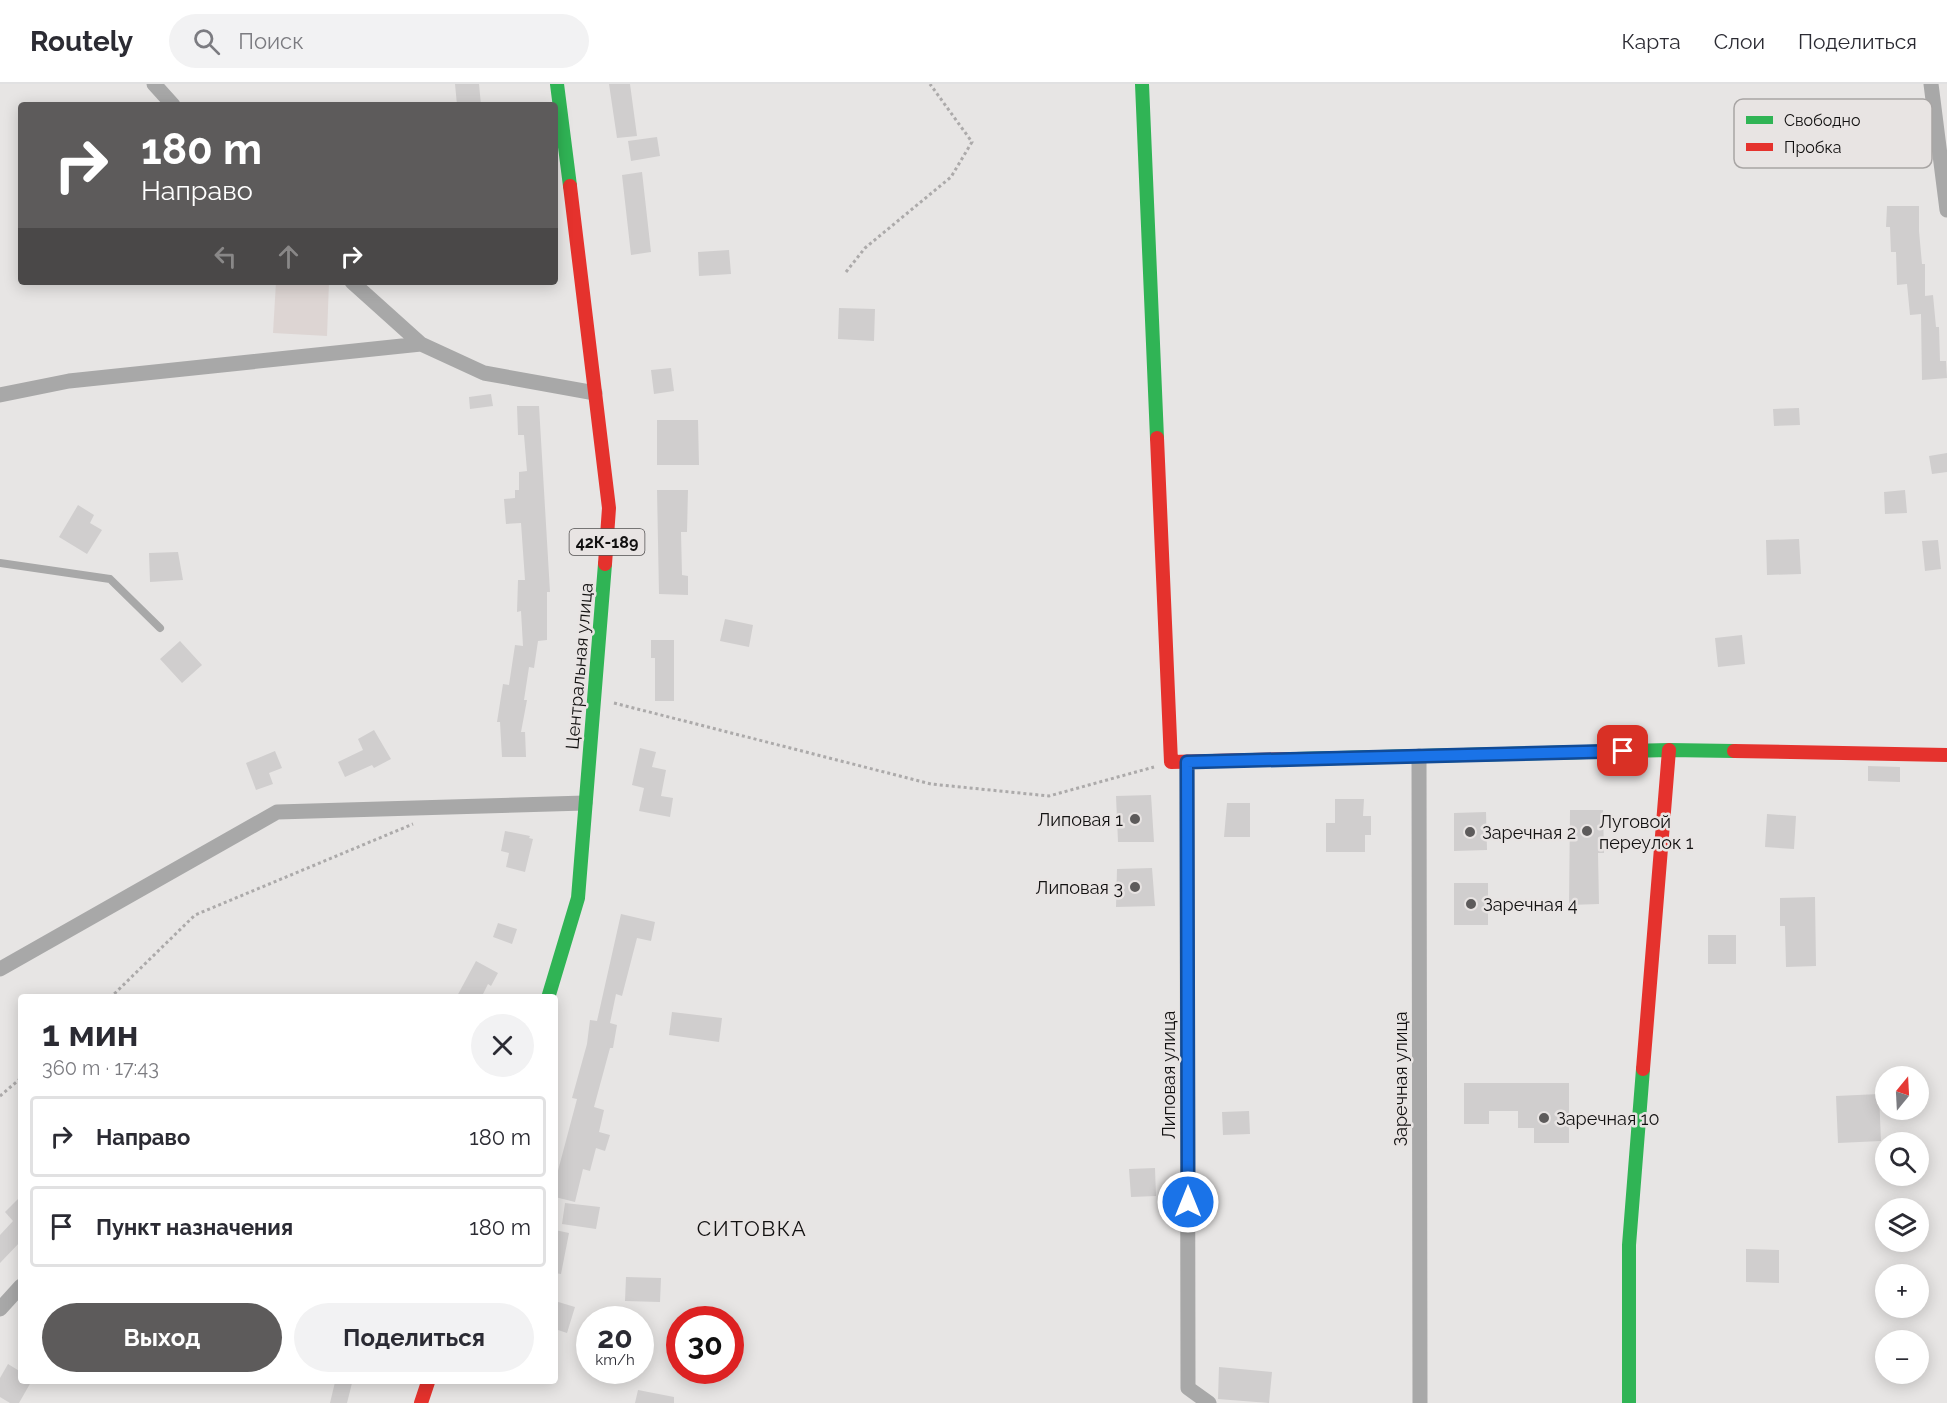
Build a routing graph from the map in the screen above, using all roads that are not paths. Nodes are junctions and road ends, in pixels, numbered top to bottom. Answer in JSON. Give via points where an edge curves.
{"nodes":[{"id":1,"x":154,"y":84,"type":"edge"},
{"id":2,"x":557,"y":84,"type":"edge"},
{"id":3,"x":1142,"y":84,"type":"edge"},
{"id":4,"x":1931,"y":84,"type":"edge"},
{"id":5,"x":170,"y":102,"type":"edge"},
{"id":6,"x":1947,"y":210,"type":"edge"},
{"id":7,"x":355,"y":285,"type":"edge"},
{"id":8,"x":421,"y":344,"type":"junction"},
{"id":9,"x":595,"y":393,"type":"junction"},
{"id":10,"x":0,"y":395,"type":"edge"},
{"id":11,"x":0,"y":563,"type":"edge"},
{"id":12,"x":160,"y":628,"type":"dead end"},
{"id":13,"x":1669,"y":750,"type":"junction"},
{"id":14,"x":1947,"y":755,"type":"edge"},
{"id":15,"x":1419,"y":756,"type":"junction"},
{"id":16,"x":1179,"y":762,"type":"junction"},
{"id":17,"x":585,"y":803,"type":"junction"},
{"id":18,"x":0,"y":969,"type":"edge"},
{"id":19,"x":549,"y":994,"type":"edge"},
{"id":20,"x":18,"y":1289,"type":"edge"},
{"id":21,"x":0,"y":1309,"type":"edge"},
{"id":22,"x":427,"y":1384,"type":"edge"},
{"id":23,"x":421,"y":1403,"type":"edge"},
{"id":24,"x":1209,"y":1403,"type":"edge"},
{"id":25,"x":1420,"y":1403,"type":"edge"},
{"id":26,"x":1629,"y":1403,"type":"edge"}],
"edges":[{"from":1,"to":5,"type":"street"},
{"from":2,"to":9,"type":"street","name":"Центральная улица","number":"42К-189"},
{"from":3,"to":16,"type":"street"},
{"from":4,"to":6,"type":"street"},
{"from":7,"to":8,"type":"street"},
{"from":8,"to":9,"type":"street","via":[[484,374]]},
{"from":8,"to":10,"type":"street","via":[[69,381]]},
{"from":9,"to":17,"type":"street","name":"Центральная улица","number":"42К-189","via":[[609,508]]},
{"from":11,"to":12,"type":"lane","via":[[110,579]]},
{"from":13,"to":14,"type":"street"},
{"from":13,"to":15,"type":"street"},
{"from":13,"to":26,"type":"street","via":[[1629,1245]]},
{"from":15,"to":16,"type":"street"},
{"from":15,"to":25,"type":"street","name":"Заречная улица"},
{"from":16,"to":24,"type":"street","name":"Липовая улица","via":[[1188,1388]]},
{"from":17,"to":18,"type":"street","via":[[277,812]]},
{"from":17,"to":19,"type":"street","name":"Центральная улица","number":"42К-189","via":[[578,898]]},
{"from":20,"to":21,"type":"street"},
{"from":22,"to":23,"type":"street"}]}
